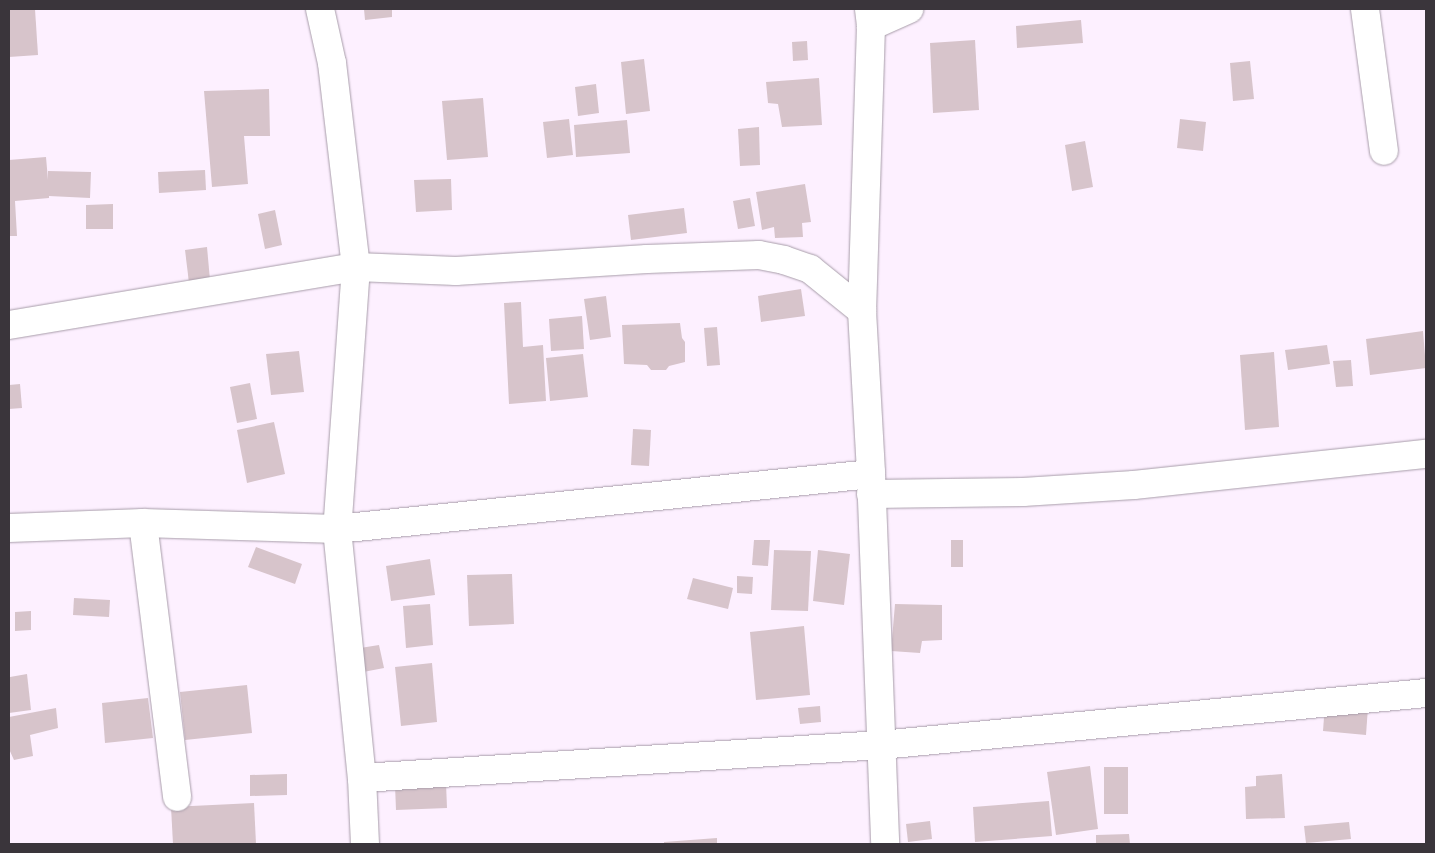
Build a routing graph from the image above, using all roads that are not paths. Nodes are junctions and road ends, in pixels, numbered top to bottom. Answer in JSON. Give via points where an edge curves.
{"nodes":[{"id":1,"x":320,"y":9,"type":"edge"},
{"id":2,"x":908,"y":9,"type":"edge"},
{"id":3,"x":1364,"y":9,"type":"edge"},
{"id":4,"x":870,"y":18,"type":"edge"},
{"id":5,"x":1384,"y":151,"type":"dead end"},
{"id":6,"x":356,"y":267,"type":"junction"},
{"id":7,"x":862,"y":311,"type":"junction"},
{"id":8,"x":9,"y":325,"type":"edge"},
{"id":9,"x":1426,"y":454,"type":"edge"},
{"id":10,"x":871,"y":484,"type":"junction"},
{"id":11,"x":143,"y":522,"type":"junction"},
{"id":12,"x":9,"y":528,"type":"edge"},
{"id":13,"x":337,"y":529,"type":"junction"},
{"id":14,"x":1426,"y":693,"type":"edge"},
{"id":15,"x":882,"y":745,"type":"junction"},
{"id":16,"x":362,"y":778,"type":"junction"},
{"id":17,"x":177,"y":797,"type":"dead end"},
{"id":18,"x":365,"y":844,"type":"edge"},
{"id":19,"x":885,"y":844,"type":"edge"}],
"edges":[{"from":1,"to":6,"type":"street","via":[[332,64]]},
{"from":2,"to":4,"type":"street"},
{"from":3,"to":5,"type":"street"},
{"from":4,"to":7,"type":"street"},
{"from":6,"to":7,"type":"street","via":[[456,271],[759,255],[810,268]]},
{"from":6,"to":8,"type":"street"},
{"from":6,"to":13,"type":"street"},
{"from":7,"to":10,"type":"street"},
{"from":9,"to":10,"type":"street","via":[[1125,485],[1023,492]]},
{"from":10,"to":13,"type":"street"},
{"from":10,"to":15,"type":"street"},
{"from":11,"to":12,"type":"street"},
{"from":11,"to":13,"type":"street"},
{"from":11,"to":17,"type":"street"},
{"from":13,"to":16,"type":"street"},
{"from":14,"to":15,"type":"street"},
{"from":15,"to":16,"type":"street"},
{"from":15,"to":19,"type":"street"},
{"from":16,"to":18,"type":"street"}]}
